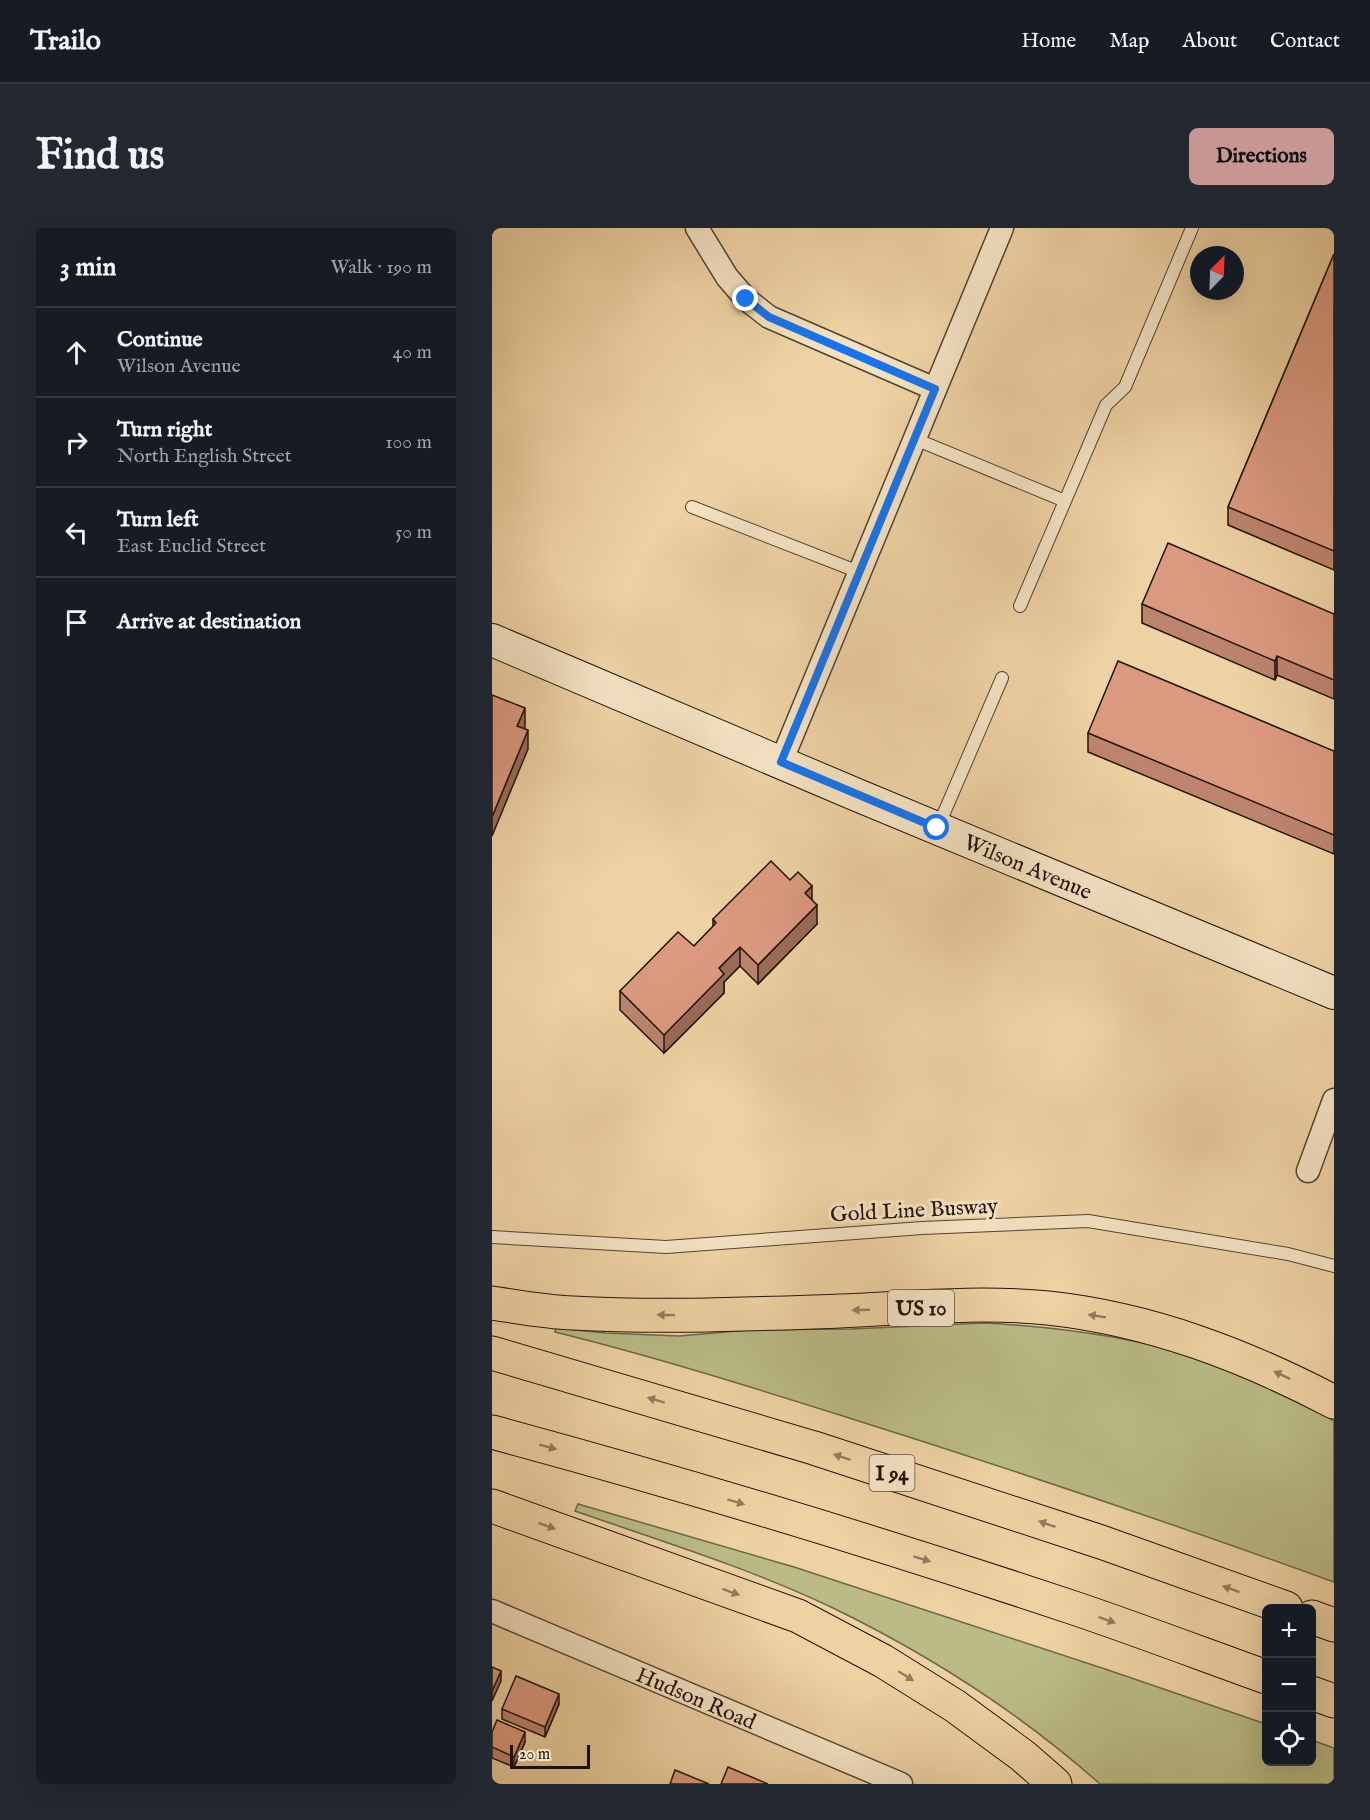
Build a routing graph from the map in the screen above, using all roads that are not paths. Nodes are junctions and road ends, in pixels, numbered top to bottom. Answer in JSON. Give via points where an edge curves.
{"nodes":[{"id":1,"x":697,"y":228,"type":"edge"},
{"id":2,"x":1002,"y":228,"type":"edge"},
{"id":3,"x":1192,"y":228,"type":"edge"},
{"id":4,"x":935,"y":389,"type":"junction"},
{"id":5,"x":915,"y":439,"type":"junction"},
{"id":6,"x":1065,"y":501,"type":"junction"},
{"id":7,"x":692,"y":507,"type":"dead end"},
{"id":8,"x":859,"y":572,"type":"junction"},
{"id":9,"x":1020,"y":606,"type":"dead end"},
{"id":10,"x":492,"y":640,"type":"edge"},
{"id":11,"x":1002,"y":678,"type":"dead end"},
{"id":12,"x":781,"y":762,"type":"junction"},
{"id":13,"x":937,"y":828,"type":"junction"},
{"id":14,"x":1334,"y":993,"type":"edge"},
{"id":15,"x":1334,"y":1100,"type":"edge"},
{"id":16,"x":1308,"y":1171,"type":"dead end"},
{"id":17,"x":492,"y":1237,"type":"edge"},
{"id":18,"x":1334,"y":1266,"type":"edge"},
{"id":19,"x":492,"y":1303,"type":"edge"},
{"id":20,"x":492,"y":1353,"type":"edge"},
{"id":21,"x":1334,"y":1402,"type":"edge"},
{"id":22,"x":492,"y":1432,"type":"edge"},
{"id":23,"x":492,"y":1506,"type":"edge"},
{"id":24,"x":1275,"y":1604,"type":"edge"},
{"id":25,"x":492,"y":1611,"type":"edge"},
{"id":26,"x":1316,"y":1619,"type":"edge"},
{"id":27,"x":1334,"y":1625,"type":"edge"},
{"id":28,"x":1262,"y":1676,"type":"edge"},
{"id":29,"x":1316,"y":1695,"type":"edge"},
{"id":30,"x":1334,"y":1701,"type":"edge"},
{"id":31,"x":901,"y":1784,"type":"edge"},
{"id":32,"x":1055,"y":1784,"type":"edge"}],
"edges":[{"from":1,"to":4,"type":"street","via":[[727,277],[769,317]]},
{"from":2,"to":4,"type":"street"},
{"from":3,"to":6,"type":"lane","via":[[1125,387],[1106,405]]},
{"from":4,"to":5,"type":"street"},
{"from":5,"to":6,"type":"lane"},
{"from":5,"to":8,"type":"street"},
{"from":6,"to":9,"type":"lane"},
{"from":7,"to":8,"type":"lane"},
{"from":8,"to":12,"type":"street"},
{"from":10,"to":12,"type":"street","name":"Wilson Avenue"},
{"from":11,"to":13,"type":"lane"},
{"from":12,"to":13,"type":"street","name":"Wilson Avenue"},
{"from":13,"to":14,"type":"street","name":"Wilson Avenue"},
{"from":15,"to":16,"type":"street"},
{"from":17,"to":18,"type":"lane","name":"Gold Line Busway","via":[[666,1247],[922,1228],[1088,1221],[1288,1254]]},
{"from":21,"to":19,"type":"highway","number":"US 10","one_way":true,"via":[[1214,1347],[1145,1325],[1047,1308],[976,1306],[710,1316],[572,1313]]},
{"from":24,"to":20,"type":"highway","number":"I 94","one_way":true,"via":[[814,1448]]},
{"from":22,"to":28,"type":"highway","one_way":true,"via":[[942,1565]]},
{"from":23,"to":32,"type":"highway","one_way":true,"via":[[798,1616],[883,1661],[955,1706]]},
{"from":25,"to":31,"type":"street","name":"Hudson Road"},
{"from":26,"to":27,"type":"highway"},
{"from":29,"to":30,"type":"highway"}]}
